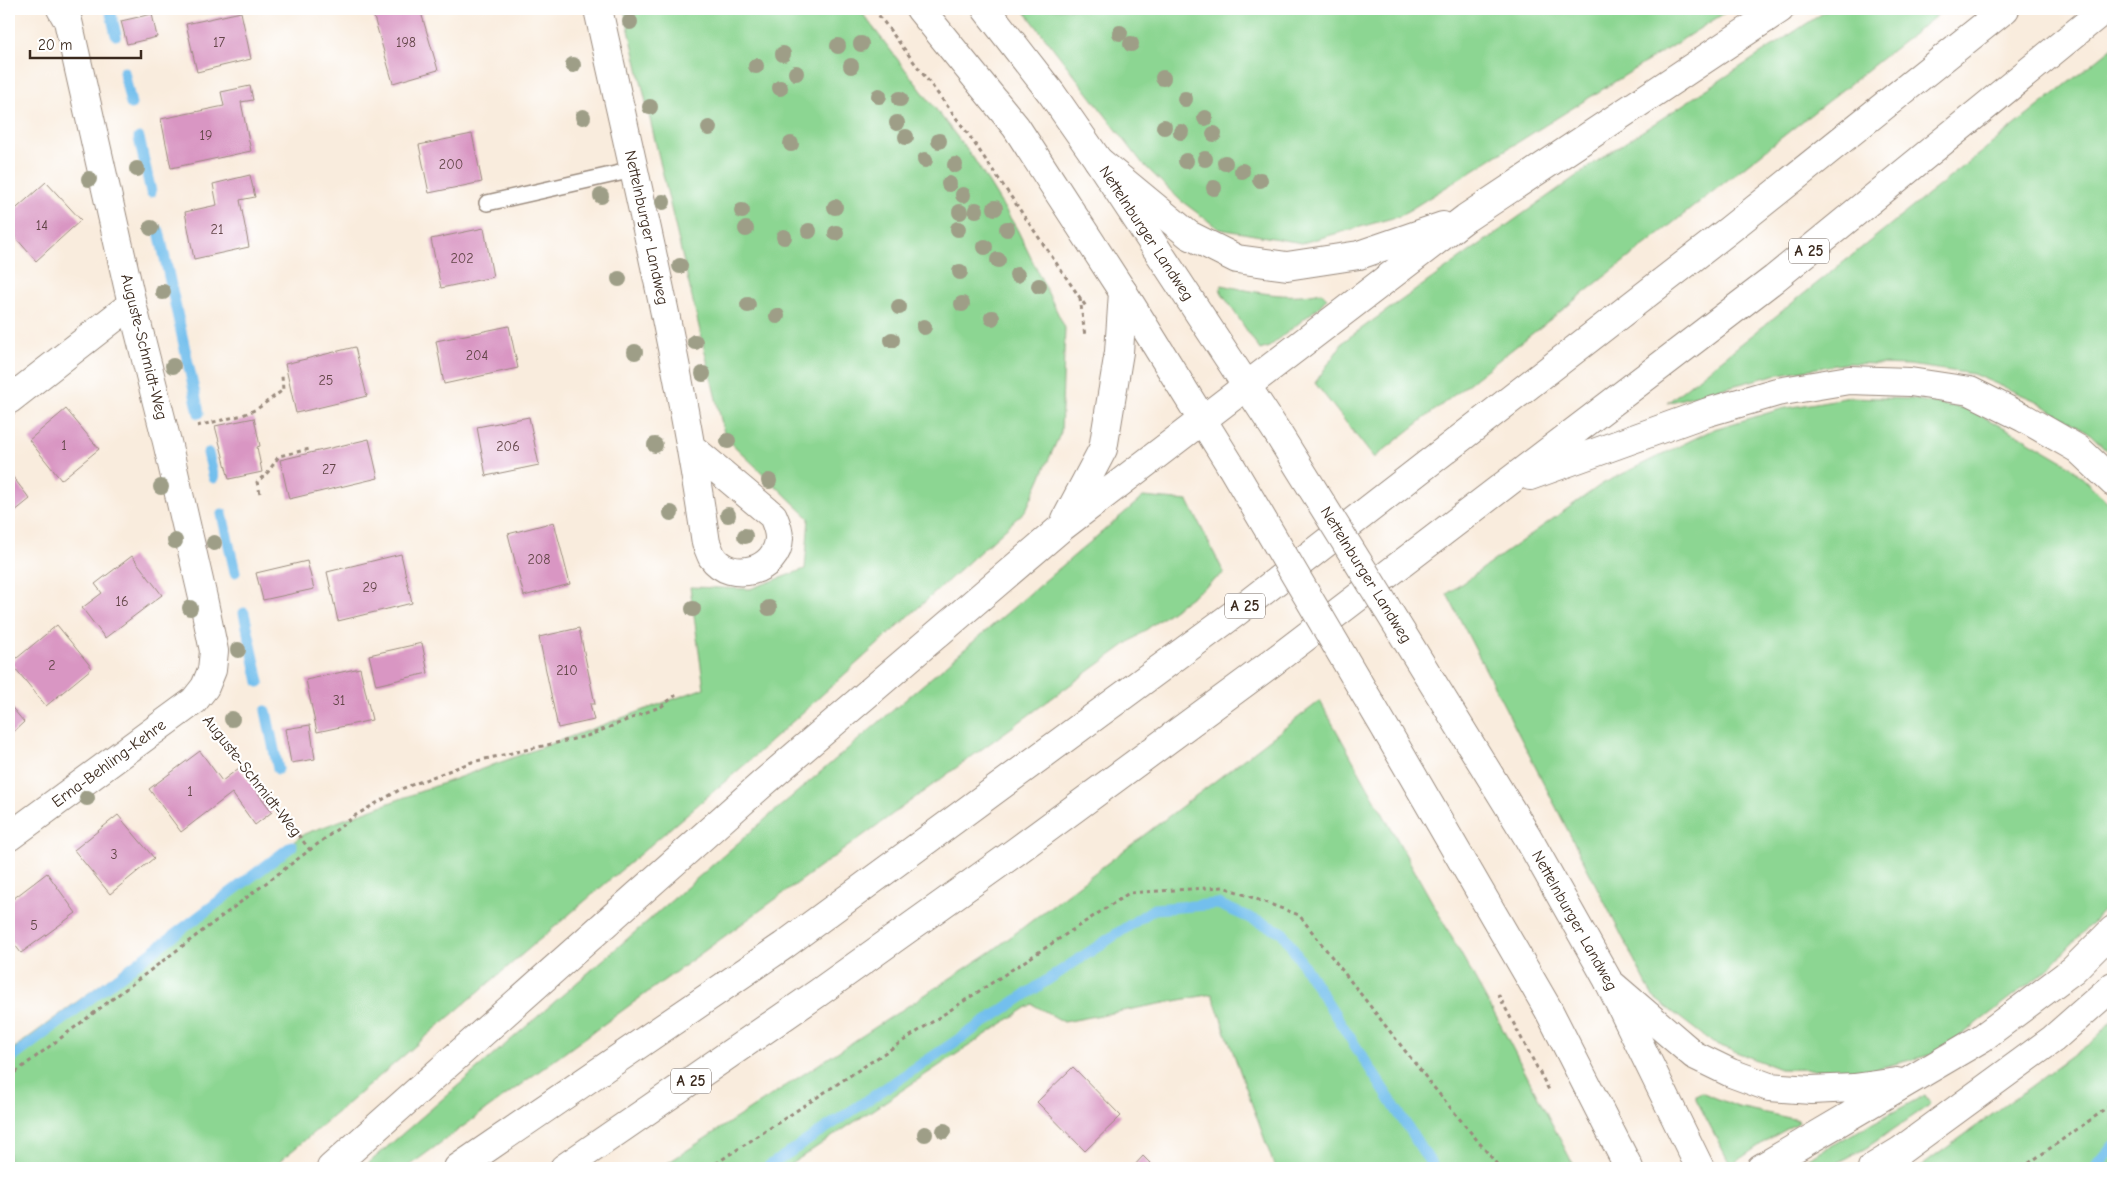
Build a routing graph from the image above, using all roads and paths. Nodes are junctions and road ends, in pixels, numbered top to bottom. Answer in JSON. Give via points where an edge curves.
{"nodes":[{"id":1,"x":61,"y":9,"type":"edge"},
{"id":2,"x":598,"y":9,"type":"edge"},
{"id":3,"x":874,"y":9,"type":"edge"},
{"id":4,"x":920,"y":9,"type":"edge"},
{"id":5,"x":986,"y":9,"type":"edge"},
{"id":6,"x":1780,"y":9,"type":"edge"},
{"id":7,"x":2006,"y":9,"type":"edge"},
{"id":8,"x":2105,"y":9,"type":"edge"},
{"id":9,"x":1098,"y":160,"type":"junction"},
{"id":10,"x":633,"y":170,"type":"junction"},
{"id":11,"x":487,"y":203,"type":"dead end"},
{"id":12,"x":1466,"y":218,"type":"junction"},
{"id":13,"x":1123,"y":292,"type":"junction"},
{"id":14,"x":1080,"y":297,"type":"dead end"},
{"id":15,"x":132,"y":304,"type":"junction"},
{"id":16,"x":282,"y":376,"type":"dead end"},
{"id":17,"x":1246,"y":386,"type":"junction"},
{"id":18,"x":9,"y":400,"type":"edge"},
{"id":19,"x":1202,"y":419,"type":"junction"},
{"id":20,"x":165,"y":434,"type":"junction"},
{"id":21,"x":692,"y":448,"type":"dead end"},
{"id":22,"x":310,"y":449,"type":"dead end"},
{"id":23,"x":2113,"y":482,"type":"edge"},
{"id":24,"x":1505,"y":485,"type":"junction"},
{"id":25,"x":260,"y":493,"type":"dead end"},
{"id":26,"x":1061,"y":528,"type":"junction"},
{"id":27,"x":199,"y":694,"type":"junction"},
{"id":28,"x":676,"y":695,"type":"dead end"},
{"id":29,"x":9,"y":837,"type":"edge"},
{"id":30,"x":310,"y":850,"type":"junction"},
{"id":31,"x":2113,"y":930,"type":"edge"},
{"id":32,"x":1609,"y":982,"type":"junction"},
{"id":33,"x":2113,"y":986,"type":"edge"},
{"id":34,"x":9,"y":1077,"type":"edge"},
{"id":35,"x":1911,"y":1081,"type":"junction"},
{"id":36,"x":2113,"y":1104,"type":"edge"},
{"id":37,"x":1894,"y":1160,"type":"edge"},
{"id":38,"x":331,"y":1168,"type":"edge"},
{"id":39,"x":458,"y":1168,"type":"edge"},
{"id":40,"x":564,"y":1168,"type":"edge"},
{"id":41,"x":709,"y":1168,"type":"edge"},
{"id":42,"x":1500,"y":1168,"type":"edge"},
{"id":43,"x":1629,"y":1168,"type":"edge"},
{"id":44,"x":1700,"y":1168,"type":"edge"},
{"id":45,"x":1761,"y":1168,"type":"edge"},
{"id":46,"x":1872,"y":1168,"type":"edge"},
{"id":47,"x":2022,"y":1168,"type":"edge"}],
"edges":[{"from":1,"to":15,"type":"main road","name":"Auguste-Schmidt-Weg","via":[[68,21]]},
{"from":2,"to":10,"type":"main road","name":"Nettelnburger Landweg"},
{"from":3,"to":14,"type":"path","via":[[966,131]]},
{"from":4,"to":13,"type":"main road","via":[[1016,127]]},
{"from":5,"to":9,"type":"main road","name":"Nettelnburger Landweg"},
{"from":6,"to":12,"type":"main road"},
{"from":7,"to":39,"type":"main road","number":"A 25","via":[[1729,230],[1242,608],[783,946]]},
{"from":8,"to":24,"type":"main road","number":"A 25","via":[[1774,279]]},
{"from":9,"to":12,"type":"main road","via":[[1189,235],[1237,259],[1287,266],[1359,256]]},
{"from":9,"to":17,"type":"main road","name":"Nettelnburger Landweg"},
{"from":10,"to":11,"type":"lane"},
{"from":10,"to":21,"type":"main road","name":"Nettelnburger Landweg"},
{"from":12,"to":17,"type":"main road"},
{"from":13,"to":19,"type":"main road"},
{"from":13,"to":26,"type":"main road","via":[[1120,352],[1103,449]]},
{"from":15,"to":18,"type":"main road"},
{"from":15,"to":20,"type":"main road","name":"Auguste-Schmidt-Weg"},
{"from":16,"to":20,"type":"path","via":[[283,390],[258,409]]},
{"from":17,"to":19,"type":"main road"},
{"from":17,"to":32,"type":"main road","name":"Nettelnburger Landweg","bridge":true,"via":[[1527,836]]},
{"from":19,"to":26,"type":"main road"},
{"from":19,"to":43,"type":"main road","bridge":true,"via":[[1548,1009]]},
{"from":20,"to":27,"type":"main road","name":"Auguste-Schmidt-Weg","via":[[214,651],[212,670]]},
{"from":22,"to":25,"type":"path","via":[[279,456],[257,482]]},
{"from":23,"to":24,"type":"main road","via":[[2078,449],[1970,391],[1910,382],[1849,380],[1777,392],[1708,412]]},
{"from":24,"to":40,"type":"main road","number":"A 25","via":[[1014,853]]},
{"from":26,"to":38,"type":"main road","via":[[761,785]]},
{"from":27,"to":29,"type":"main road","name":"Erna-Behling-Kehre"},
{"from":27,"to":30,"type":"path","name":"Auguste-Schmidt-Weg"},
{"from":28,"to":30,"type":"path","via":[[662,706],[587,736],[472,762],[400,789],[356,815]]},
{"from":30,"to":34,"type":"path"},
{"from":31,"to":35,"type":"main road","via":[[2073,970],[2032,1001],[1982,1038]]},
{"from":32,"to":35,"type":"main road","via":[[1694,1055],[1731,1074],[1769,1087],[1811,1090]]},
{"from":32,"to":44,"type":"main road","name":"Nettelnburger Landweg"},
{"from":33,"to":37,"type":"main road","via":[[2053,1039]]},
{"from":35,"to":45,"type":"main road"},
{"from":36,"to":47,"type":"path"},
{"from":37,"to":46,"type":"main road"},
{"from":41,"to":42,"type":"path","via":[[1129,893],[1224,887],[1299,915],[1430,1084]]}]}
